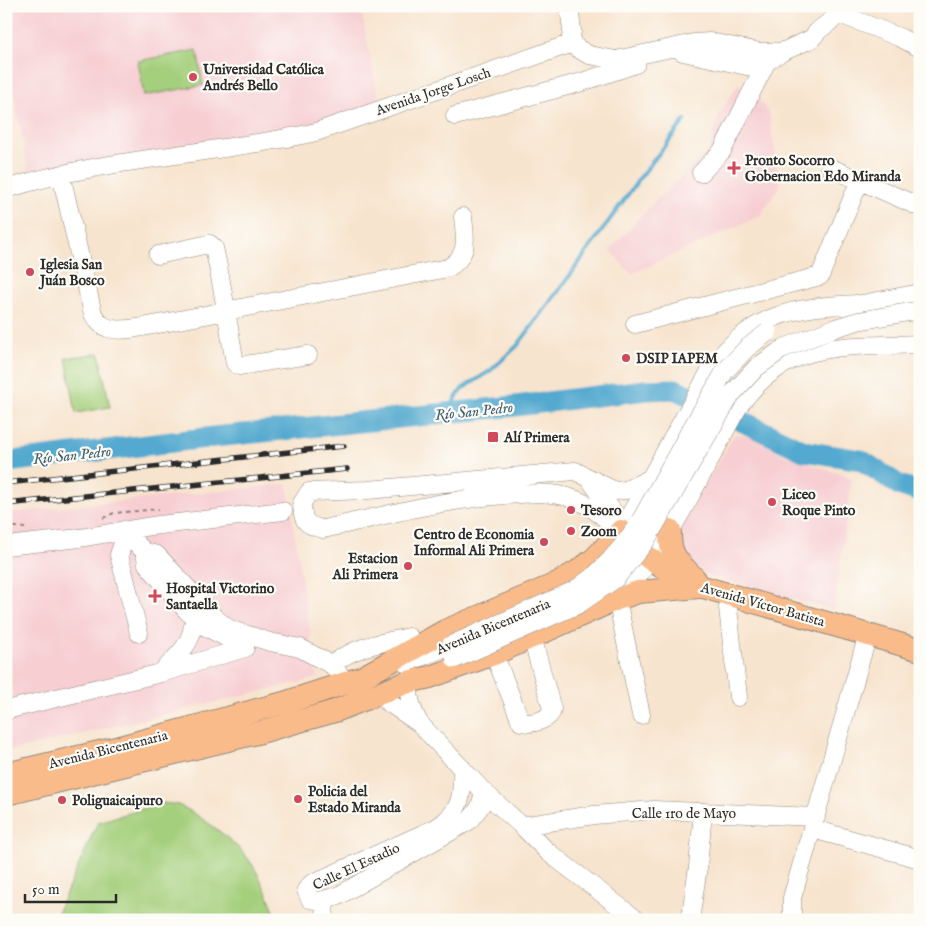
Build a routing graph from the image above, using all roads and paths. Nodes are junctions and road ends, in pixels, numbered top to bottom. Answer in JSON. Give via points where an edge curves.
{"nodes":[{"id":1,"x":569,"y":6,"type":"edge"},
{"id":2,"x":843,"y":10,"type":"edge"},
{"id":3,"x":570,"y":44,"type":"junction"},
{"id":4,"x":671,"y":47,"type":"junction"},
{"id":5,"x":920,"y":48,"type":"edge"},
{"id":6,"x":761,"y":60,"type":"junction"},
{"id":7,"x":455,"y":116,"type":"dead end"},
{"id":8,"x":831,"y":168,"type":"dead end"},
{"id":9,"x":701,"y":173,"type":"dead end"},
{"id":10,"x":61,"y":176,"type":"junction"},
{"id":11,"x":860,"y":180,"type":"junction"},
{"id":12,"x":6,"y":189,"type":"edge"},
{"id":13,"x":920,"y":207,"type":"edge"},
{"id":14,"x":463,"y":217,"type":"dead end"},
{"id":15,"x":158,"y":255,"type":"dead end"},
{"id":16,"x":920,"y":293,"type":"edge"},
{"id":17,"x":857,"y":304,"type":"junction"},
{"id":18,"x":920,"y":310,"type":"edge"},
{"id":19,"x":226,"y":311,"type":"junction"},
{"id":20,"x":635,"y":324,"type":"dead end"},
{"id":21,"x":920,"y":344,"type":"edge"},
{"id":22,"x":308,"y":355,"type":"dead end"},
{"id":23,"x":587,"y":476,"type":"junction"},
{"id":24,"x":649,"y":479,"type":"junction"},
{"id":25,"x":283,"y":511,"type":"dead end"},
{"id":26,"x":670,"y":530,"type":"junction"},
{"id":27,"x":125,"y":531,"type":"junction"},
{"id":28,"x":621,"y":531,"type":"junction"},
{"id":29,"x":6,"y":546,"type":"edge"},
{"id":30,"x":650,"y":560,"type":"junction"},
{"id":31,"x":703,"y":587,"type":"junction"},
{"id":32,"x":731,"y":595,"type":"junction"},
{"id":33,"x":611,"y":602,"type":"junction"},
{"id":34,"x":198,"y":610,"type":"junction"},
{"id":35,"x":139,"y":633,"type":"dead end"},
{"id":36,"x":868,"y":634,"type":"junction"},
{"id":37,"x":409,"y":637,"type":"dead end"},
{"id":38,"x":532,"y":637,"type":"junction"},
{"id":39,"x":245,"y":648,"type":"junction"},
{"id":40,"x":920,"y":650,"type":"edge"},
{"id":41,"x":453,"y":652,"type":"junction"},
{"id":42,"x":494,"y":654,"type":"junction"},
{"id":43,"x":324,"y":661,"type":"junction"},
{"id":44,"x":161,"y":672,"type":"junction"},
{"id":45,"x":354,"y":681,"type":"junction"},
{"id":46,"x":410,"y":681,"type":"junction"},
{"id":47,"x":376,"y":694,"type":"junction"},
{"id":48,"x":738,"y":696,"type":"dead end"},
{"id":49,"x":40,"y":702,"type":"junction"},
{"id":50,"x":6,"y":710,"type":"edge"},
{"id":51,"x":641,"y":714,"type":"dead end"},
{"id":52,"x":6,"y":723,"type":"edge"},
{"id":53,"x":419,"y":723,"type":"junction"},
{"id":54,"x":462,"y":768,"type":"junction"},
{"id":55,"x":6,"y":774,"type":"edge"},
{"id":56,"x":484,"y":792,"type":"junction"},
{"id":57,"x":6,"y":794,"type":"edge"},
{"id":58,"x":703,"y":812,"type":"junction"},
{"id":59,"x":814,"y":823,"type":"junction"},
{"id":60,"x":522,"y":826,"type":"junction"},
{"id":61,"x":920,"y":859,"type":"edge"},
{"id":62,"x":324,"y":901,"type":"junction"},
{"id":63,"x":325,"y":920,"type":"edge"},
{"id":64,"x":637,"y":920,"type":"edge"},
{"id":65,"x":690,"y":920,"type":"edge"},
{"id":66,"x":792,"y":920,"type":"edge"}],
"edges":[{"from":1,"to":3,"type":"street"},
{"from":2,"to":5,"type":"street"},
{"from":2,"to":6,"type":"street","via":[[811,39]]},
{"from":3,"to":4,"type":"street","via":[[589,55],[616,60]]},
{"from":3,"to":10,"type":"street","name":"Avenida Jorge Losch","via":[[316,132]]},
{"from":4,"to":6,"type":"street"},
{"from":4,"to":7,"type":"street","via":[[582,82]]},
{"from":6,"to":9,"type":"street","via":[[722,151]]},
{"from":8,"to":11,"type":"street"},
{"from":10,"to":12,"type":"street","name":"Avenida Jorge Losch"},
{"from":10,"to":19,"type":"street","via":[[93,314],[101,325],[126,330]]},
{"from":11,"to":13,"type":"street"},
{"from":11,"to":20,"type":"street","via":[[820,276]]},
{"from":14,"to":19,"type":"street","via":[[466,242],[462,255],[448,268]]},
{"from":15,"to":19,"type":"street","via":[[210,244],[214,248],[222,280]]},
{"from":16,"to":17,"type":"street"},
{"from":17,"to":24,"type":"street","via":[[817,306],[787,313],[740,334],[711,369]]},
{"from":17,"to":41,"type":"street","name":"Avenida Bicentenaria","bridge":true,"via":[[795,319],[768,332],[747,348],[725,372],[642,518],[612,559],[575,590]]},
{"from":18,"to":41,"type":"street","name":"Avenida Bicentenaria","bridge":true,"via":[[835,328],[784,348],[756,368],[731,395],[645,542],[615,579],[579,604]]},
{"from":19,"to":22,"type":"street","via":[[235,363],[239,366]]},
{"from":21,"to":26,"type":"street","via":[[830,348],[795,359],[770,373],[744,399]]},
{"from":23,"to":24,"type":"street","via":[[614,491],[626,490]]},
{"from":23,"to":28,"type":"street","via":[[619,520]]},
{"from":23,"to":28,"type":"street","via":[[575,471],[368,490],[310,492],[302,502],[303,517],[310,526],[323,528],[471,498],[553,494],[589,505]]},
{"from":24,"to":28,"type":"street"},
{"from":25,"to":27,"type":"street"},
{"from":26,"to":30,"type":"street"},
{"from":26,"to":31,"type":"main road","via":[[669,545],[674,557]]},
{"from":27,"to":29,"type":"street"},
{"from":27,"to":34,"type":"street","via":[[145,552],[147,564]]},
{"from":27,"to":35,"type":"street","via":[[119,555]]},
{"from":28,"to":30,"type":"main road","name":"Avenida Víctor Batista"},
{"from":28,"to":45,"type":"main road","via":[[593,560],[562,580],[444,632]]},
{"from":30,"to":31,"type":"main road","name":"Avenida Víctor Batista"},
{"from":30,"to":33,"type":"street","via":[[634,581]]},
{"from":31,"to":32,"type":"main road","name":"Avenida Víctor Batista"},
{"from":31,"to":33,"type":"main road","via":[[638,592]]},
{"from":32,"to":36,"type":"main road","name":"Avenida Víctor Batista"},
{"from":32,"to":48,"type":"street","via":[[728,608]]},
{"from":33,"to":38,"type":"main road"},
{"from":33,"to":51,"type":"street"},
{"from":34,"to":39,"type":"street","via":[[217,634]]},
{"from":34,"to":43,"type":"street","via":[[229,629],[300,648]]},
{"from":34,"to":44,"type":"street","via":[[187,644]]},
{"from":36,"to":40,"type":"main road","name":"Avenida Víctor Batista"},
{"from":36,"to":59,"type":"street"},
{"from":37,"to":43,"type":"street"},
{"from":38,"to":42,"type":"main road"},
{"from":38,"to":42,"type":"street","via":[[552,709],[548,718],[526,724],[519,719]]},
{"from":39,"to":43,"type":"street","via":[[285,658]]},
{"from":39,"to":44,"type":"street"},
{"from":41,"to":45,"type":"street","name":"Avenida Bicentenaria"},
{"from":41,"to":46,"type":"street","name":"Avenida Bicentenaria"},
{"from":42,"to":46,"type":"main road"},
{"from":43,"to":45,"type":"street"},
{"from":44,"to":49,"type":"street"},
{"from":45,"to":55,"type":"main road","name":"Avenida Bicentenaria","via":[[108,750]]},
{"from":46,"to":47,"type":"main road","name":"Avenida Bicentenaria"},
{"from":46,"to":53,"type":"street","via":[[412,712]]},
{"from":47,"to":53,"type":"street"},
{"from":47,"to":57,"type":"main road","name":"Avenida Bicentenaria","via":[[335,711],[261,732]]},
{"from":49,"to":50,"type":"street"},
{"from":49,"to":52,"type":"street"},
{"from":53,"to":54,"type":"street"},
{"from":54,"to":56,"type":"street"},
{"from":54,"to":62,"type":"street","name":"Calle El Estadio","via":[[463,788],[458,806],[447,821],[308,887],[310,899]]},
{"from":56,"to":60,"type":"street"},
{"from":56,"to":62,"type":"street","name":"Calle El Estadio","via":[[480,807],[469,821]]},
{"from":58,"to":59,"type":"street","name":"Calle 1ro de Mayo"},
{"from":58,"to":60,"type":"street","name":"Calle 1ro de Mayo","via":[[654,810]]},
{"from":58,"to":65,"type":"street"},
{"from":59,"to":61,"type":"street","name":"Calle 1ro de Mayo"},
{"from":59,"to":66,"type":"street","via":[[792,898]]},
{"from":60,"to":64,"type":"street","via":[[548,852]]},
{"from":62,"to":63,"type":"street"}]}
